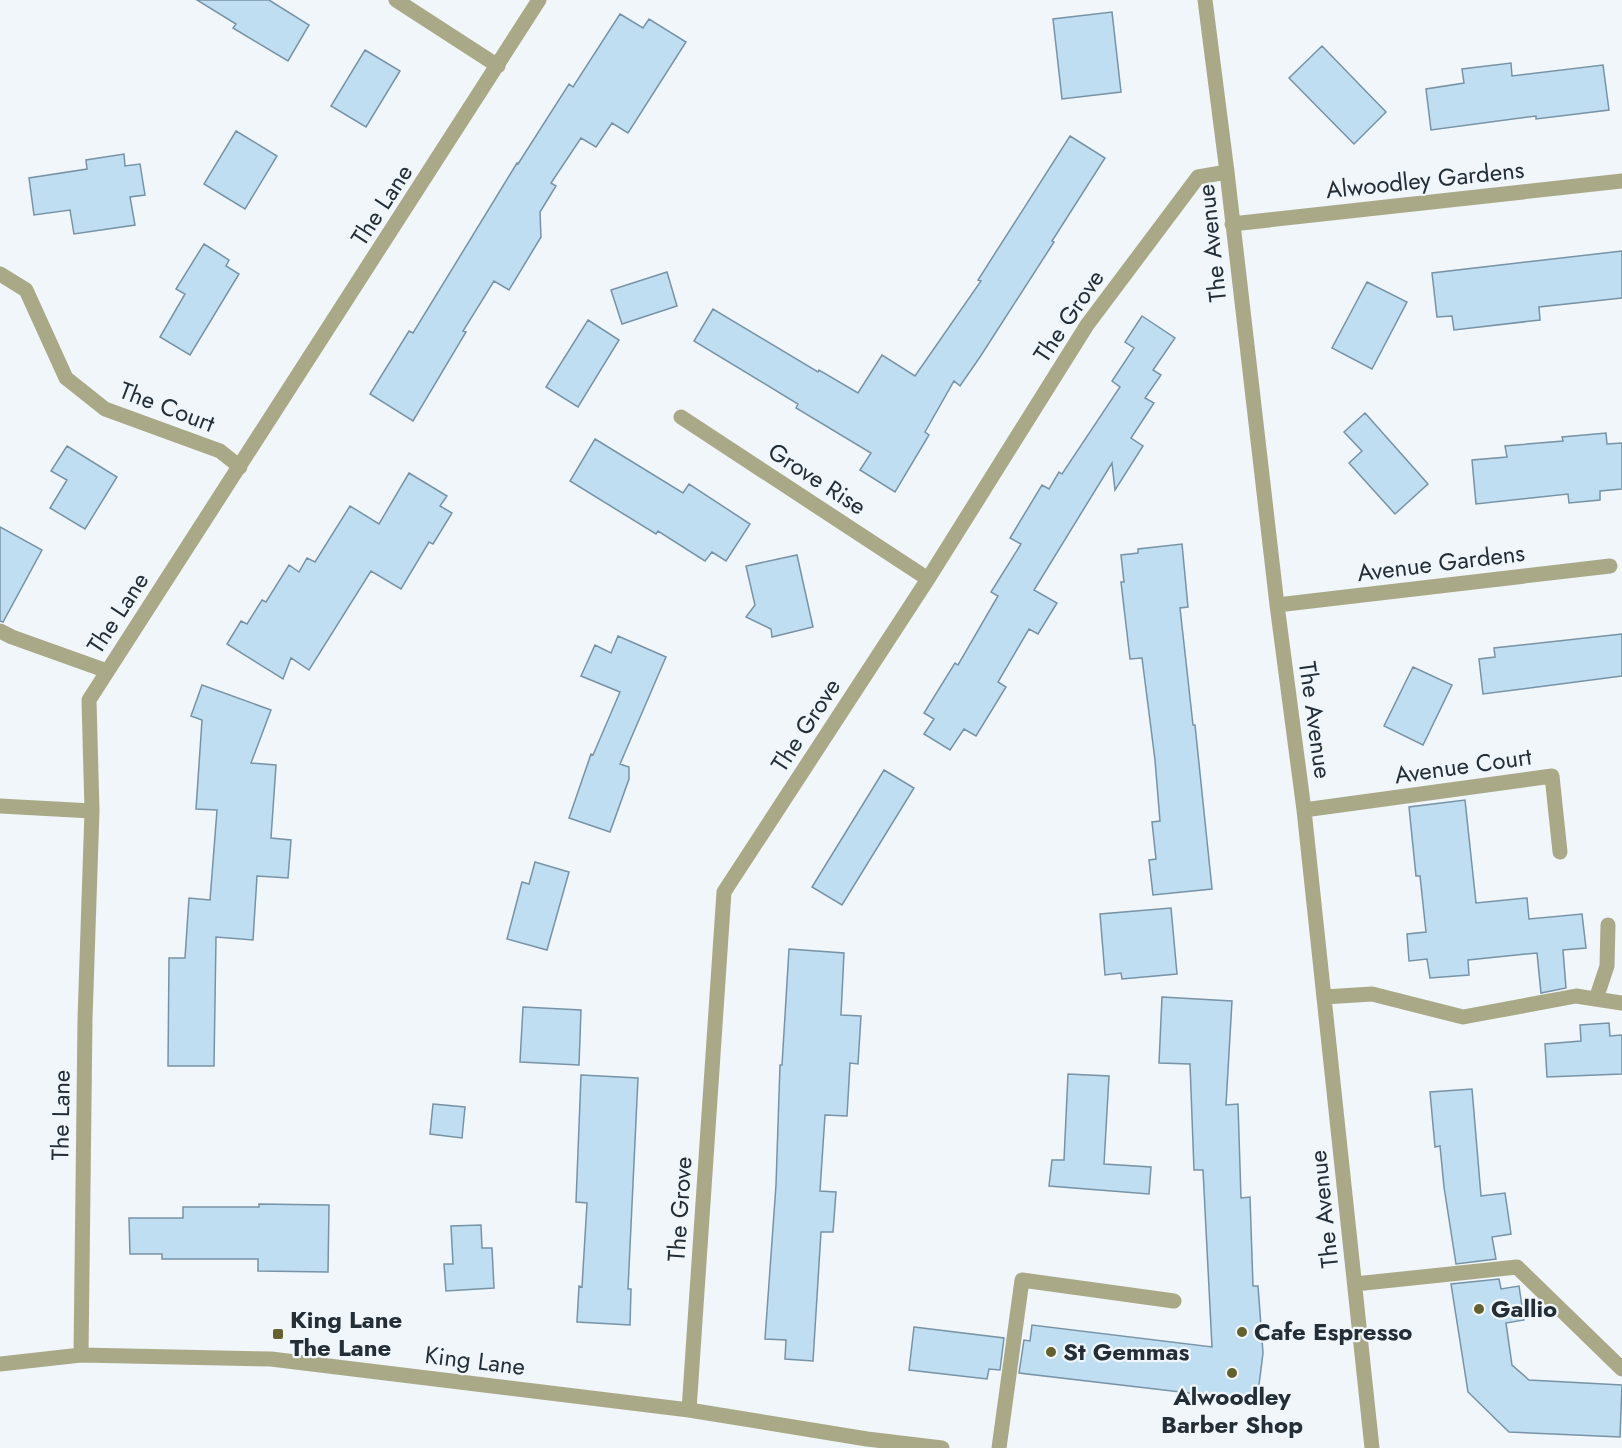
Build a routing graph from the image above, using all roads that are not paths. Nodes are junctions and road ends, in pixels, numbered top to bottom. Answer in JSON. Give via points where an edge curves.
{"nodes":[{"id":1,"x":396,"y":0,"type":"edge"},
{"id":2,"x":539,"y":0,"type":"edge"},
{"id":3,"x":1205,"y":0,"type":"edge"},
{"id":4,"x":498,"y":66,"type":"junction"},
{"id":5,"x":1227,"y":172,"type":"junction"},
{"id":6,"x":1622,"y":181,"type":"edge"},
{"id":7,"x":1232,"y":224,"type":"junction"},
{"id":8,"x":0,"y":274,"type":"edge"},
{"id":9,"x":681,"y":417,"type":"dead end"},
{"id":10,"x":240,"y":467,"type":"junction"},
{"id":11,"x":1610,"y":566,"type":"dead end"},
{"id":12,"x":928,"y":579,"type":"junction"},
{"id":13,"x":1277,"y":605,"type":"junction"},
{"id":14,"x":0,"y":630,"type":"edge"},
{"id":15,"x":108,"y":670,"type":"junction"},
{"id":16,"x":0,"y":806,"type":"edge"},
{"id":17,"x":1304,"y":810,"type":"junction"},
{"id":18,"x":92,"y":811,"type":"junction"},
{"id":19,"x":1560,"y":852,"type":"dead end"},
{"id":20,"x":1608,"y":926,"type":"dead end"},
{"id":21,"x":1324,"y":997,"type":"junction"},
{"id":22,"x":1596,"y":999,"type":"junction"},
{"id":23,"x":1622,"y":1003,"type":"edge"},
{"id":24,"x":1355,"y":1284,"type":"junction"},
{"id":25,"x":1174,"y":1301,"type":"dead end"},
{"id":26,"x":81,"y":1355,"type":"junction"},
{"id":27,"x":0,"y":1364,"type":"edge"},
{"id":28,"x":1622,"y":1369,"type":"edge"},
{"id":29,"x":689,"y":1410,"type":"junction"},
{"id":30,"x":866,"y":1445,"type":"edge"},
{"id":31,"x":942,"y":1448,"type":"edge"},
{"id":32,"x":999,"y":1448,"type":"edge"},
{"id":33,"x":1372,"y":1448,"type":"edge"}],
"edges":[{"from":1,"to":4,"type":"street"},
{"from":2,"to":4,"type":"street","name":"The Lane"},
{"from":3,"to":5,"type":"street","name":"The Avenue"},
{"from":4,"to":10,"type":"street","name":"The Lane"},
{"from":5,"to":7,"type":"street","name":"The Avenue"},
{"from":5,"to":12,"type":"street","name":"The Grove","via":[[1198,177],[1087,325]]},
{"from":6,"to":7,"type":"street","name":"Alwoodley Gardens"},
{"from":7,"to":13,"type":"street","name":"The Avenue"},
{"from":8,"to":10,"type":"street","name":"The Court","via":[[26,290],[66,378],[73,384],[105,409],[220,451]]},
{"from":9,"to":12,"type":"street","name":"Grove Rise"},
{"from":10,"to":15,"type":"street","name":"The Lane"},
{"from":11,"to":13,"type":"street","name":"Avenue Gardens"},
{"from":12,"to":29,"type":"street","name":"The Grove","via":[[724,892]]},
{"from":13,"to":17,"type":"street","name":"The Avenue"},
{"from":14,"to":15,"type":"street"},
{"from":15,"to":18,"type":"street","name":"The Lane","via":[[89,700]]},
{"from":16,"to":18,"type":"street"},
{"from":17,"to":19,"type":"street","name":"Avenue Court","via":[[1552,776]]},
{"from":17,"to":21,"type":"street","name":"The Avenue"},
{"from":18,"to":26,"type":"street","name":"The Lane"},
{"from":20,"to":22,"type":"street","via":[[1607,966]]},
{"from":21,"to":22,"type":"street","via":[[1372,994],[1463,1017],[1576,996]]},
{"from":21,"to":24,"type":"street","name":"The Avenue"},
{"from":22,"to":23,"type":"street"},
{"from":24,"to":28,"type":"street","via":[[1517,1268]]},
{"from":24,"to":33,"type":"street","name":"The Avenue"},
{"from":25,"to":32,"type":"street","via":[[1022,1280]]},
{"from":26,"to":27,"type":"street","name":"King Lane"},
{"from":26,"to":29,"type":"street","name":"King Lane","via":[[271,1359]]},
{"from":29,"to":30,"type":"street","name":"King Lane"},
{"from":30,"to":31,"type":"street","name":"King Lane"}]}
